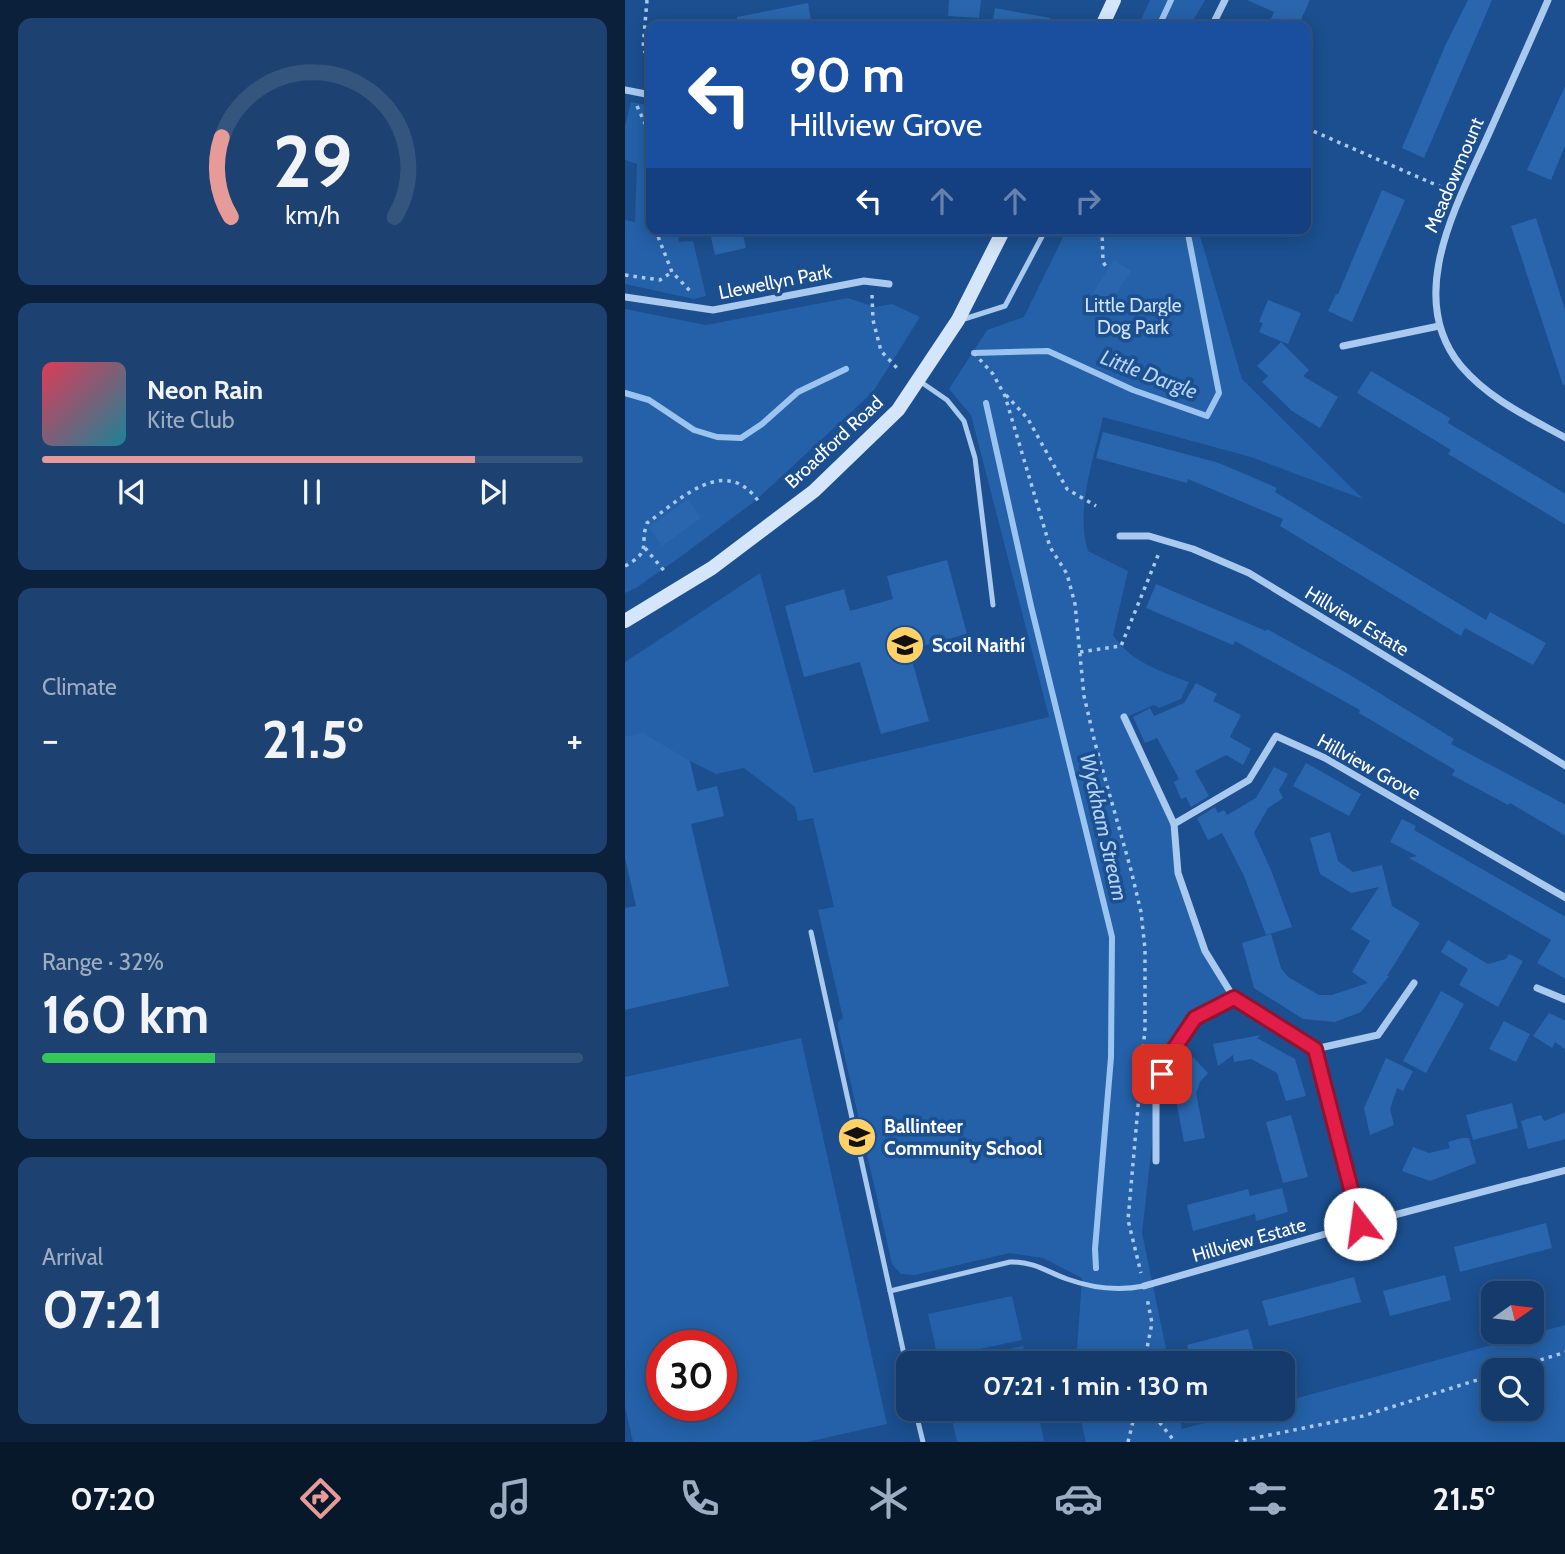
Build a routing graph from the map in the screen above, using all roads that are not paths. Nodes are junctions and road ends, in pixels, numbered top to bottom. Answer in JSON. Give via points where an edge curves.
{"nodes":[{"id":1,"x":1114,"y":0,"type":"edge"},
{"id":2,"x":1225,"y":0,"type":"edge"},
{"id":3,"x":1548,"y":0,"type":"edge"},
{"id":4,"x":1104,"y":21,"type":"edge"},
{"id":5,"x":1214,"y":21,"type":"edge"},
{"id":6,"x":628,"y":91,"type":"edge"},
{"id":7,"x":646,"y":94,"type":"edge"},
{"id":8,"x":1001,"y":235,"type":"edge"},
{"id":9,"x":1043,"y":235,"type":"edge"},
{"id":10,"x":889,"y":284,"type":"dead end"},
{"id":11,"x":625,"y":297,"type":"edge"},
{"id":12,"x":959,"y":320,"type":"junction"},
{"id":13,"x":1439,"y":326,"type":"junction"},
{"id":14,"x":1343,"y":346,"type":"dead end"},
{"id":15,"x":918,"y":380,"type":"junction"},
{"id":16,"x":1565,"y":438,"type":"edge"},
{"id":17,"x":1120,"y":536,"type":"dead end"},
{"id":18,"x":993,"y":605,"type":"dead end"},
{"id":19,"x":625,"y":621,"type":"edge"},
{"id":20,"x":1124,"y":717,"type":"dead end"},
{"id":21,"x":1565,"y":766,"type":"edge"},
{"id":22,"x":1174,"y":824,"type":"junction"},
{"id":23,"x":1565,"y":898,"type":"edge"},
{"id":24,"x":811,"y":932,"type":"dead end"},
{"id":25,"x":1414,"y":983,"type":"dead end"},
{"id":26,"x":1537,"y":988,"type":"dead end"},
{"id":27,"x":1234,"y":998,"type":"junction"},
{"id":28,"x":1565,"y":1000,"type":"edge"},
{"id":29,"x":1315,"y":1049,"type":"junction"},
{"id":30,"x":1156,"y":1161,"type":"dead end"},
{"id":31,"x":1565,"y":1170,"type":"edge"},
{"id":32,"x":1360,"y":1224,"type":"junction"},
{"id":33,"x":1144,"y":1286,"type":"joint"},
{"id":34,"x":890,"y":1291,"type":"junction"},
{"id":35,"x":903,"y":1351,"type":"edge"},
{"id":36,"x":918,"y":1421,"type":"edge"},
{"id":37,"x":923,"y":1442,"type":"edge"}],
"edges":[{"from":1,"to":4,"type":"street"},
{"from":2,"to":5,"type":"street"},
{"from":3,"to":13,"type":"street","name":"Meadowmount","via":[[1442,245],[1436,285]]},
{"from":6,"to":7,"type":"street"},
{"from":8,"to":12,"type":"street","name":"Broadford Road"},
{"from":9,"to":12,"type":"lane","via":[[1005,306]]},
{"from":10,"to":11,"type":"street","name":"Llewellyn Park","via":[[864,281],[713,310]]},
{"from":12,"to":15,"type":"street","name":"Broadford Road"},
{"from":13,"to":14,"type":"street"},
{"from":13,"to":16,"type":"street","name":"Meadowmount","via":[[1459,364],[1488,394]]},
{"from":15,"to":18,"type":"lane","via":[[946,400],[964,421],[975,458]]},
{"from":15,"to":19,"type":"street","name":"Broadford Road","via":[[898,410],[814,491],[712,568]]},
{"from":17,"to":21,"type":"street","name":"Hillview Estate","via":[[1149,536],[1249,573]]},
{"from":20,"to":22,"type":"street"},
{"from":22,"to":23,"type":"street","name":"Hillview Grove","via":[[1249,780],[1276,736],[1325,758]]},
{"from":22,"to":27,"type":"street","via":[[1178,873],[1205,951]]},
{"from":24,"to":34,"type":"lane"},
{"from":25,"to":29,"type":"street","via":[[1378,1035]]},
{"from":26,"to":28,"type":"street"},
{"from":27,"to":29,"type":"street"},
{"from":27,"to":30,"type":"street","via":[[1195,1018],[1168,1058],[1156,1090]]},
{"from":29,"to":32,"type":"street"},
{"from":31,"to":32,"type":"street","name":"Hillview Estate"},
{"from":32,"to":33,"type":"street","name":"Hillview Estate"},
{"from":33,"to":34,"type":"lane","via":[[1124,1290],[1082,1283],[1025,1261]]},
{"from":34,"to":35,"type":"lane"},
{"from":36,"to":37,"type":"lane"}]}
